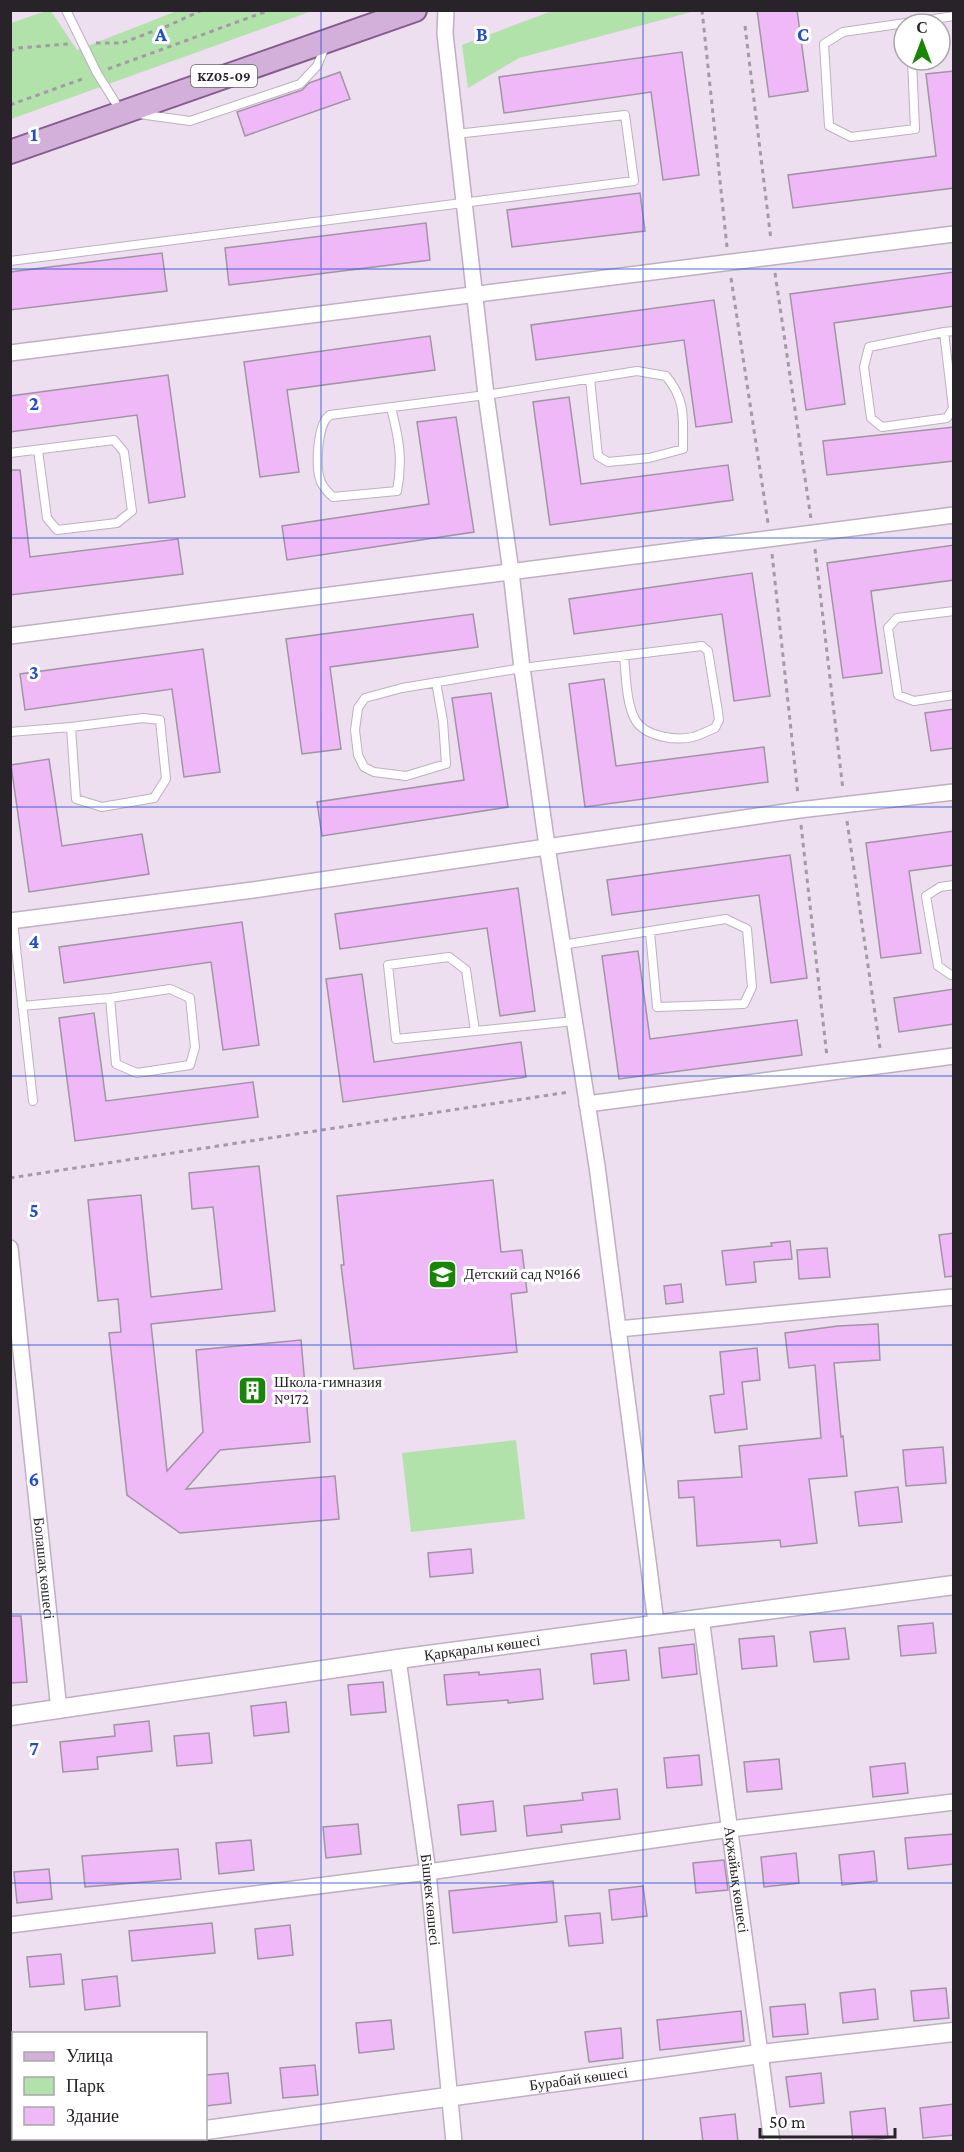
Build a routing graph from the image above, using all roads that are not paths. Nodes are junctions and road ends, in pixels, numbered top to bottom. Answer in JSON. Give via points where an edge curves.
{"nodes":[{"id":1,"x":66,"y":10,"type":"edge"},
{"id":2,"x":415,"y":10,"type":"edge"},
{"id":3,"x":446,"y":10,"type":"edge"},
{"id":4,"x":892,"y":25,"type":"edge"},
{"id":5,"x":328,"y":40,"type":"junction"},
{"id":6,"x":913,"y":72,"type":"edge"},
{"id":7,"x":121,"y":112,"type":"junction"},
{"id":8,"x":456,"y":134,"type":"junction"},
{"id":9,"x":10,"y":152,"type":"edge"},
{"id":10,"x":464,"y":203,"type":"junction"},
{"id":11,"x":954,"y":234,"type":"edge"},
{"id":12,"x":10,"y":261,"type":"edge"},
{"id":13,"x":474,"y":294,"type":"junction"},
{"id":14,"x":954,"y":331,"type":"edge"},
{"id":15,"x":944,"y":332,"type":"junction"},
{"id":16,"x":10,"y":353,"type":"edge"},
{"id":17,"x":590,"y":379,"type":"junction"},
{"id":18,"x":486,"y":395,"type":"junction"},
{"id":19,"x":391,"y":408,"type":"junction"},
{"id":20,"x":38,"y":450,"type":"junction"},
{"id":21,"x":10,"y":453,"type":"edge"},
{"id":22,"x":954,"y":515,"type":"edge"},
{"id":23,"x":512,"y":572,"type":"junction"},
{"id":24,"x":954,"y":611,"type":"edge"},
{"id":25,"x":10,"y":636,"type":"edge"},
{"id":26,"x":624,"y":656,"type":"junction"},
{"id":27,"x":522,"y":668,"type":"junction"},
{"id":28,"x":436,"y":682,"type":"junction"},
{"id":29,"x":954,"y":695,"type":"edge"},
{"id":30,"x":71,"y":727,"type":"junction"},
{"id":31,"x":10,"y":732,"type":"edge"},
{"id":32,"x":954,"y":792,"type":"edge"},
{"id":33,"x":547,"y":846,"type":"junction"},
{"id":34,"x":954,"y":885,"type":"edge"},
{"id":35,"x":12,"y":921,"type":"edge"},
{"id":36,"x":650,"y":932,"type":"junction"},
{"id":37,"x":562,"y":945,"type":"junction"},
{"id":38,"x":954,"y":975,"type":"edge"},
{"id":39,"x":110,"y":998,"type":"junction"},
{"id":40,"x":22,"y":1006,"type":"junction"},
{"id":41,"x":574,"y":1021,"type":"junction"},
{"id":42,"x":475,"y":1031,"type":"junction"},
{"id":43,"x":954,"y":1056,"type":"edge"},
{"id":44,"x":586,"y":1097,"type":"junction"},
{"id":45,"x":33,"y":1101,"type":"dead end"},
{"id":46,"x":10,"y":1248,"type":"edge"},
{"id":47,"x":954,"y":1297,"type":"edge"},
{"id":48,"x":618,"y":1329,"type":"junction"},
{"id":49,"x":954,"y":1585,"type":"edge"},
{"id":50,"x":701,"y":1618,"type":"junction"},
{"id":51,"x":656,"y":1623,"type":"junction"},
{"id":52,"x":398,"y":1659,"type":"junction"},
{"id":53,"x":59,"y":1710,"type":"junction"},
{"id":54,"x":10,"y":1716,"type":"edge"},
{"id":55,"x":954,"y":1802,"type":"edge"},
{"id":56,"x":730,"y":1829,"type":"junction"},
{"id":57,"x":428,"y":1872,"type":"junction"},
{"id":58,"x":10,"y":1925,"type":"edge"},
{"id":59,"x":954,"y":2032,"type":"edge"},
{"id":60,"x":760,"y":2054,"type":"junction"},
{"id":61,"x":451,"y":2095,"type":"junction"},
{"id":62,"x":207,"y":2130,"type":"edge"},
{"id":63,"x":454,"y":2142,"type":"edge"},
{"id":64,"x":772,"y":2142,"type":"edge"}],
"edges":[{"from":1,"to":7,"type":"lane"},
{"from":2,"to":5,"type":"main road","number":"KZ05-09"},
{"from":3,"to":8,"type":"street"},
{"from":4,"to":6,"type":"lane","via":[[843,32],[824,44],[829,126],[851,137],[915,129]]},
{"from":5,"to":7,"type":"main road","number":"KZ05-09"},
{"from":5,"to":7,"type":"lane","via":[[317,66],[300,84],[190,121]]},
{"from":7,"to":9,"type":"main road","number":"KZ05-09"},
{"from":8,"to":10,"type":"street"},
{"from":8,"to":10,"type":"lane","via":[[625,115],[634,181]]},
{"from":10,"to":12,"type":"lane"},
{"from":10,"to":13,"type":"street"},
{"from":11,"to":13,"type":"street"},
{"from":13,"to":16,"type":"street"},
{"from":13,"to":18,"type":"street"},
{"from":14,"to":15,"type":"lane"},
{"from":15,"to":15,"type":"lane","via":[[869,347],[864,367],[872,418],[882,427],[947,417],[953,408]]},
{"from":17,"to":17,"type":"lane","via":[[637,371],[666,376],[677,389],[683,409],[683,449],[649,458],[608,462],[598,456]]},
{"from":17,"to":18,"type":"lane"},
{"from":18,"to":19,"type":"lane"},
{"from":18,"to":23,"type":"street"},
{"from":19,"to":19,"type":"lane","via":[[399,437],[401,470],[397,491],[333,497],[320,480],[320,431],[325,418]]},
{"from":20,"to":20,"type":"lane","via":[[114,440],[124,452],[132,511],[117,523],[57,530],[47,518]]},
{"from":20,"to":21,"type":"lane"},
{"from":22,"to":23,"type":"street"},
{"from":23,"to":25,"type":"street"},
{"from":23,"to":27,"type":"street"},
{"from":24,"to":29,"type":"lane","via":[[897,618],[888,628],[898,695],[914,701]]},
{"from":26,"to":26,"type":"lane","via":[[628,696],[636,722],[659,737],[692,737],[715,728],[718,712],[708,651],[702,646]]},
{"from":26,"to":27,"type":"lane"},
{"from":27,"to":28,"type":"lane"},
{"from":27,"to":33,"type":"street"},
{"from":28,"to":28,"type":"lane","via":[[365,698],[358,708],[356,730],[358,755],[364,767],[406,776],[446,764]]},
{"from":30,"to":30,"type":"lane","via":[[143,718],[160,720],[166,778],[154,798],[102,807],[76,799]]},
{"from":30,"to":31,"type":"lane"},
{"from":32,"to":33,"type":"street"},
{"from":33,"to":35,"type":"street"},
{"from":33,"to":37,"type":"street"},
{"from":34,"to":38,"type":"lane","via":[[940,887],[926,896],[938,966]]},
{"from":35,"to":40,"type":"lane"},
{"from":36,"to":36,"type":"lane","via":[[726,919],[747,929],[752,987],[744,1004],[657,1007]]},
{"from":36,"to":37,"type":"lane"},
{"from":37,"to":41,"type":"street"},
{"from":39,"to":39,"type":"lane","via":[[170,989],[190,998],[195,1047],[190,1065],[137,1073],[116,1064]]},
{"from":39,"to":40,"type":"lane"},
{"from":40,"to":45,"type":"lane"},
{"from":41,"to":42,"type":"lane"},
{"from":41,"to":44,"type":"street"},
{"from":42,"to":42,"type":"lane","via":[[396,1039],[388,965],[449,957],[466,970]]},
{"from":43,"to":44,"type":"street"},
{"from":44,"to":48,"type":"street"},
{"from":46,"to":53,"type":"street","name":"Болашақ көшесі"},
{"from":47,"to":48,"type":"street"},
{"from":48,"to":51,"type":"street"},
{"from":49,"to":50,"type":"street","name":"Қарқаралы көшесі"},
{"from":50,"to":51,"type":"street","name":"Қарқаралы көшесі"},
{"from":50,"to":56,"type":"street","name":"Ақжайық көшесі"},
{"from":51,"to":52,"type":"street","name":"Қарқаралы көшесі"},
{"from":52,"to":53,"type":"street","name":"Қарқаралы көшесі"},
{"from":52,"to":57,"type":"street","name":"Бішкек көшесі"},
{"from":53,"to":54,"type":"street","name":"Қарқаралы көшесі"},
{"from":55,"to":56,"type":"street"},
{"from":56,"to":57,"type":"street"},
{"from":56,"to":60,"type":"street","name":"Ақжайық көшесі"},
{"from":57,"to":58,"type":"street"},
{"from":57,"to":61,"type":"street","name":"Бішкек көшесі"},
{"from":59,"to":60,"type":"street","name":"Бурабай көшесі"},
{"from":60,"to":61,"type":"street","name":"Бурабай көшесі"},
{"from":60,"to":64,"type":"street","name":"Ақжайық көшесі"},
{"from":61,"to":62,"type":"street","name":"Бурабай көшесі"},
{"from":61,"to":63,"type":"street","name":"Бішкек көшесі"}]}
